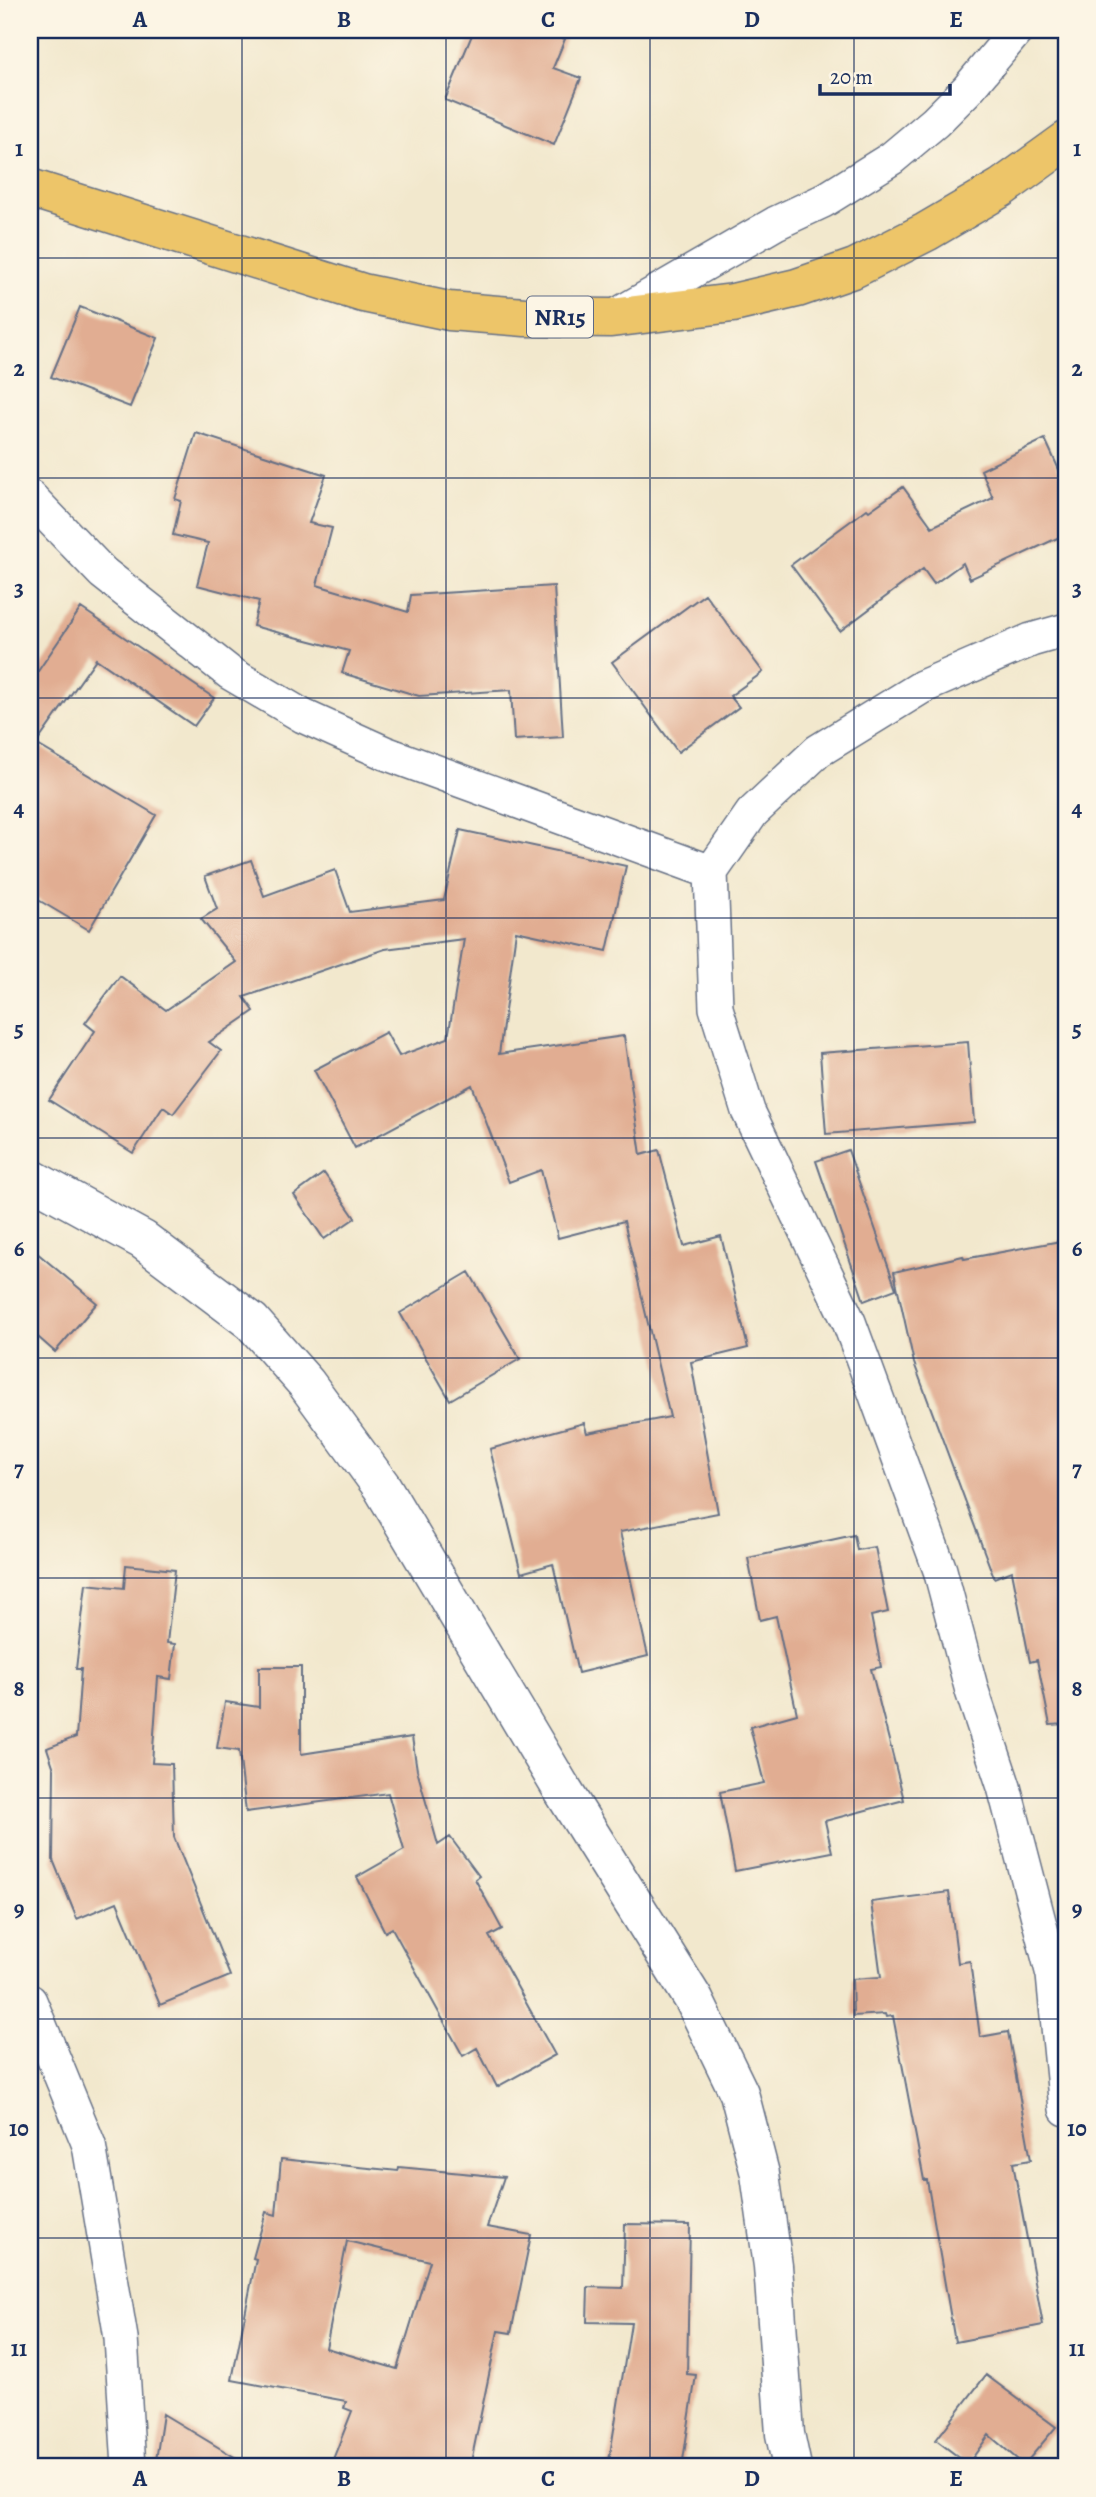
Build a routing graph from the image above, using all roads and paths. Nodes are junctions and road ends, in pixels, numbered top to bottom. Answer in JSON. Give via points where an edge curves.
{"nodes":[{"id":1,"x":1017,"y":30,"type":"edge"},
{"id":2,"x":1066,"y":141,"type":"edge"},
{"id":3,"x":30,"y":188,"type":"edge"},
{"id":4,"x":611,"y":318,"type":"junction"},
{"id":5,"x":30,"y":497,"type":"edge"},
{"id":6,"x":1066,"y":629,"type":"edge"},
{"id":7,"x":711,"y":872,"type":"junction"},
{"id":8,"x":30,"y":1178,"type":"edge"},
{"id":9,"x":30,"y":2001,"type":"edge"},
{"id":10,"x":1066,"y":2109,"type":"edge"},
{"id":11,"x":129,"y":2467,"type":"edge"},
{"id":12,"x":793,"y":2467,"type":"edge"}],
"edges":[{"from":1,"to":4,"type":"street","via":[[967,90],[892,159]]},
{"from":2,"to":4,"type":"highway","number":"NR15","via":[[1001,188],[855,268],[733,303]]},
{"from":3,"to":4,"type":"highway","number":"NR15","via":[[363,293],[449,311]]},
{"from":5,"to":7,"type":"street","via":[[103,573],[230,673],[303,716],[385,752]]},
{"from":6,"to":7,"type":"street","via":[[922,687],[818,751],[752,813]]},
{"from":7,"to":10,"type":"street","via":[[716,1007],[748,1111],[849,1322],[940,1570],[972,1691],[1004,1787],[1052,1975]]},
{"from":8,"to":12,"type":"street","via":[[154,1248],[252,1322],[306,1383],[382,1487],[694,2000],[739,2093],[760,2174],[773,2266],[785,2434]]},
{"from":9,"to":11,"type":"street","via":[[89,2145],[121,2338]]}]}
